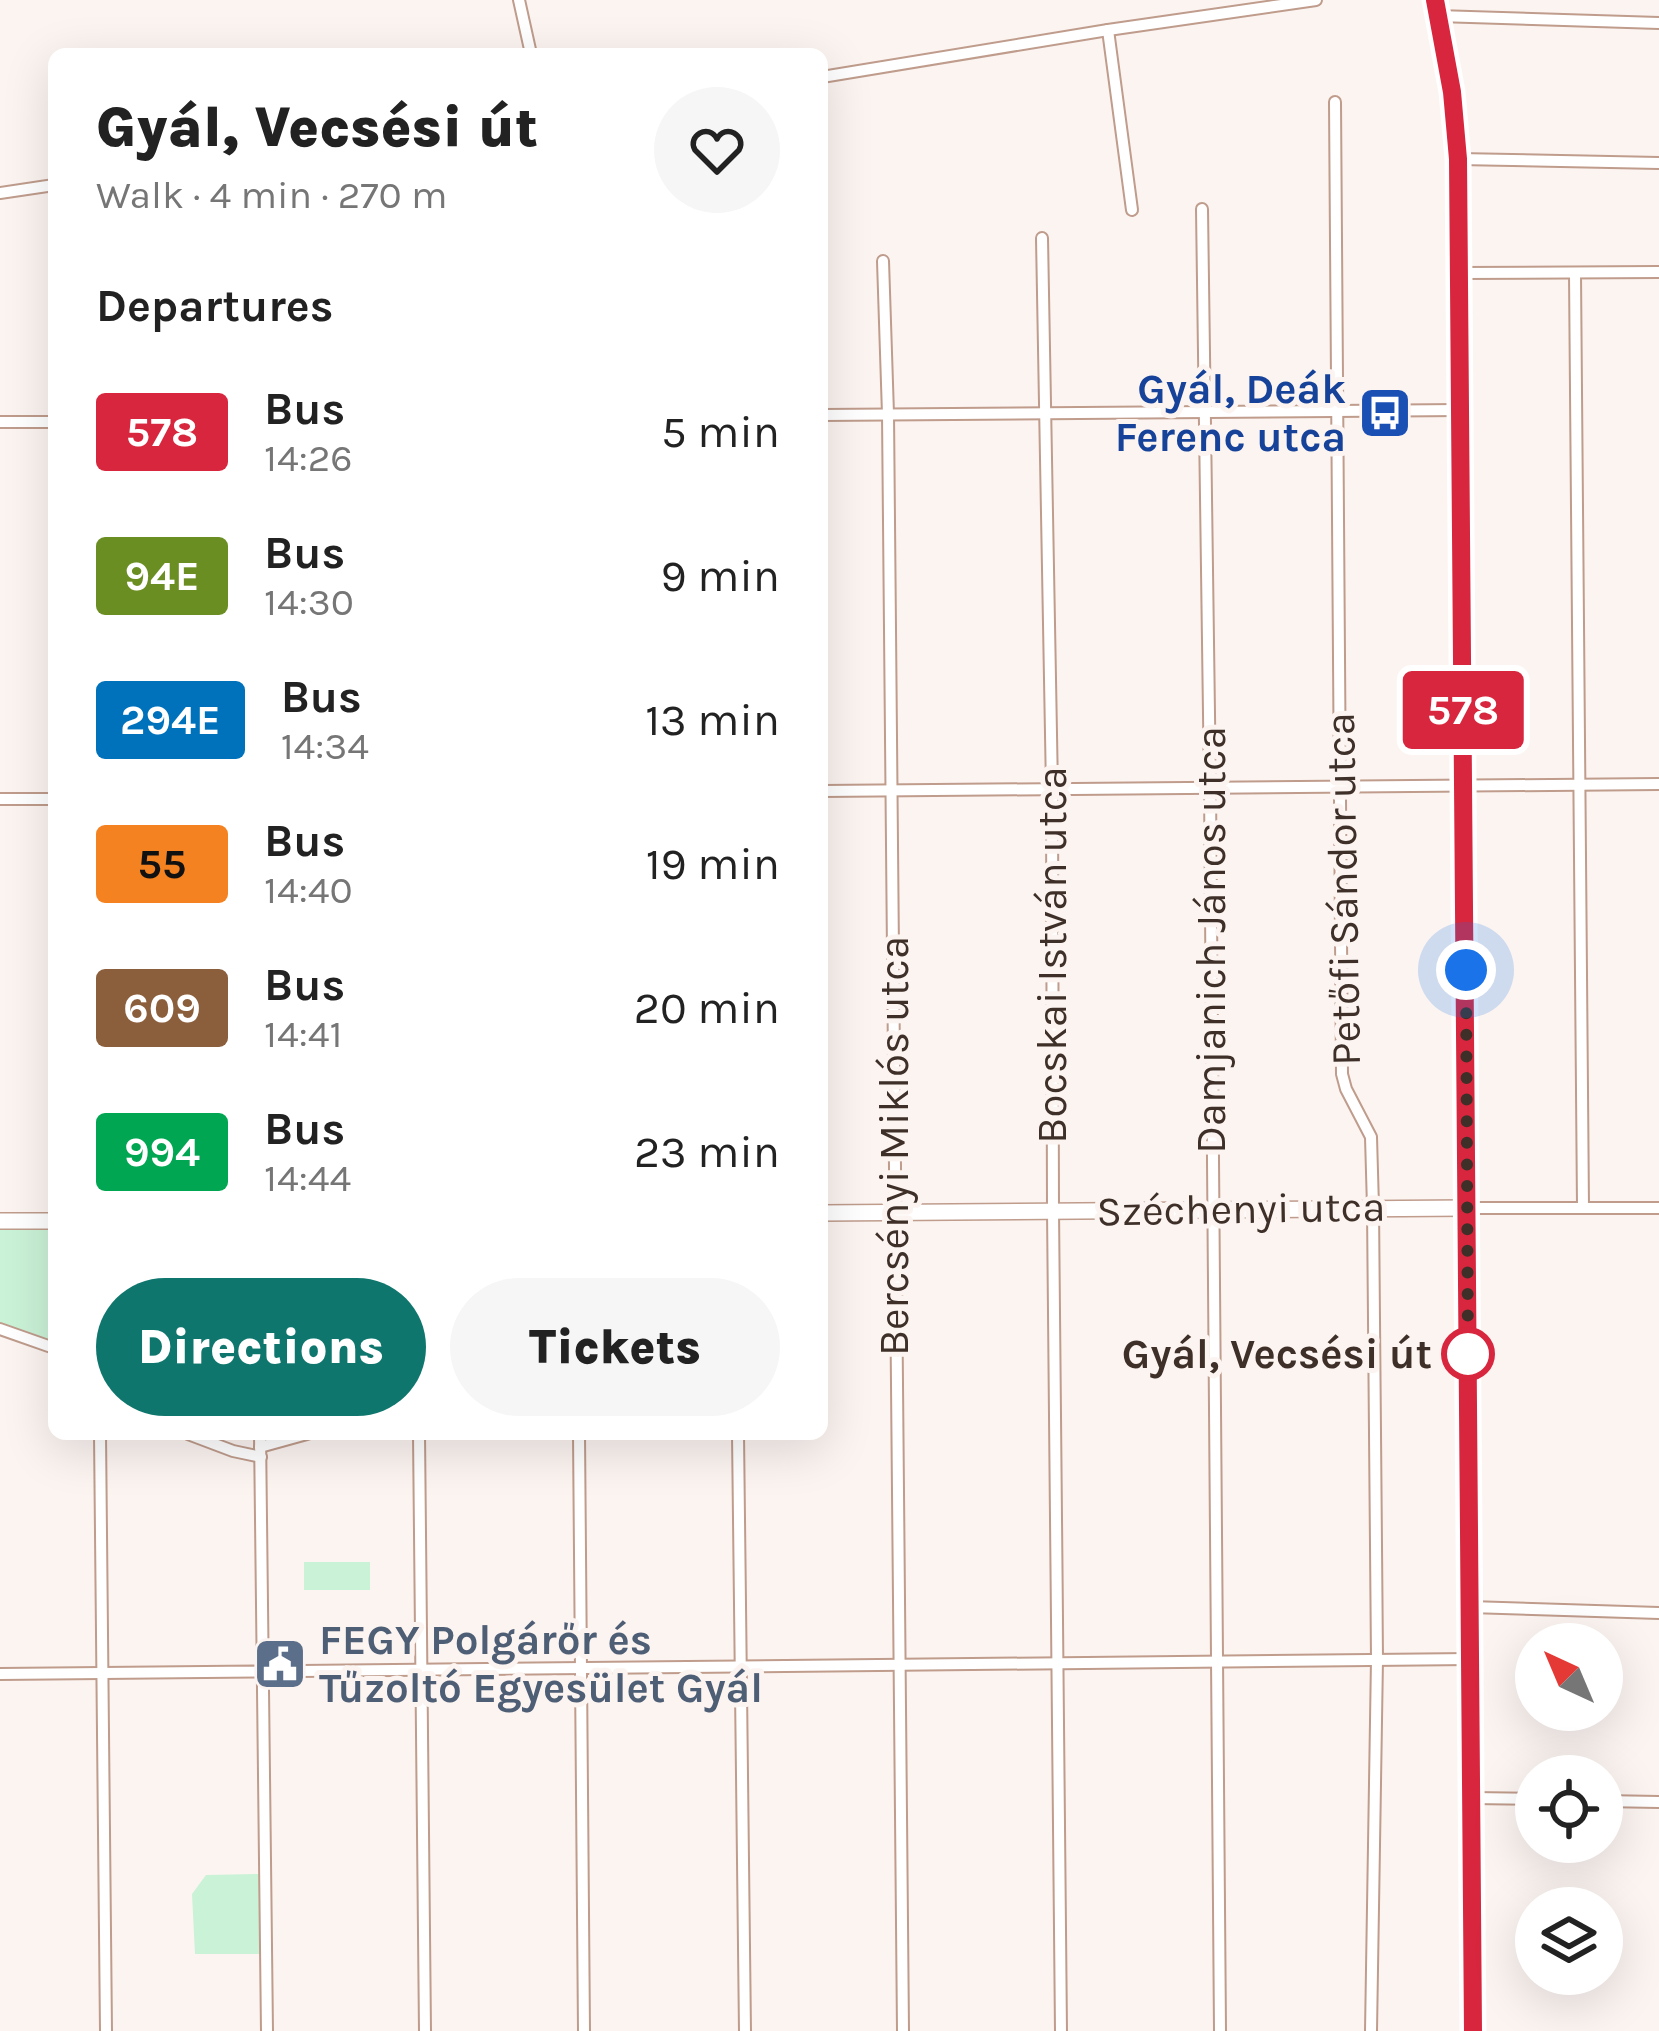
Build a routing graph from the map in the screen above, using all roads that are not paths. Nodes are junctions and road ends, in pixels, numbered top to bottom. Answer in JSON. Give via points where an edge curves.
{"nodes":[{"id":1,"x":519,"y":0,"type":"edge"},
{"id":2,"x":1312,"y":0,"type":"edge"},
{"id":3,"x":1436,"y":8,"type":"edge"},
{"id":4,"x":1659,"y":23,"type":"edge"},
{"id":5,"x":1108,"y":30,"type":"junction"},
{"id":6,"x":530,"y":48,"type":"edge"},
{"id":7,"x":828,"y":76,"type":"edge"},
{"id":8,"x":1335,"y":102,"type":"dead end"},
{"id":9,"x":1458,"y":159,"type":"junction"},
{"id":10,"x":1659,"y":163,"type":"edge"},
{"id":11,"x":48,"y":186,"type":"edge"},
{"id":12,"x":0,"y":193,"type":"edge"},
{"id":13,"x":1202,"y":208,"type":"dead end"},
{"id":14,"x":1132,"y":210,"type":"dead end"},
{"id":15,"x":1042,"y":238,"type":"dead end"},
{"id":16,"x":883,"y":261,"type":"dead end"},
{"id":17,"x":1659,"y":272,"type":"edge"},
{"id":18,"x":1460,"y":273,"type":"junction"},
{"id":19,"x":1575,"y":274,"type":"junction"},
{"id":20,"x":1339,"y":409,"type":"junction"},
{"id":21,"x":1461,"y":410,"type":"junction"},
{"id":22,"x":1206,"y":411,"type":"junction"},
{"id":23,"x":1047,"y":412,"type":"junction"},
{"id":24,"x":888,"y":414,"type":"junction"},
{"id":25,"x":828,"y":415,"type":"edge"},
{"id":26,"x":0,"y":422,"type":"edge"},
{"id":27,"x":48,"y":422,"type":"edge"},
{"id":28,"x":1464,"y":784,"type":"junction"},
{"id":29,"x":1659,"y":784,"type":"edge"},
{"id":30,"x":1341,"y":785,"type":"junction"},
{"id":31,"x":1580,"y":785,"type":"junction"},
{"id":32,"x":1210,"y":786,"type":"junction"},
{"id":33,"x":1052,"y":789,"type":"junction"},
{"id":34,"x":891,"y":790,"type":"junction"},
{"id":35,"x":828,"y":791,"type":"edge"},
{"id":36,"x":0,"y":799,"type":"edge"},
{"id":37,"x":48,"y":799,"type":"edge"},
{"id":38,"x":1373,"y":1207,"type":"junction"},
{"id":39,"x":1467,"y":1208,"type":"junction"},
{"id":40,"x":1583,"y":1208,"type":"junction"},
{"id":41,"x":1659,"y":1208,"type":"edge"},
{"id":42,"x":1213,"y":1209,"type":"junction"},
{"id":43,"x":1053,"y":1210,"type":"junction"},
{"id":44,"x":895,"y":1212,"type":"junction"},
{"id":45,"x":828,"y":1213,"type":"edge"},
{"id":46,"x":0,"y":1221,"type":"edge"},
{"id":47,"x":48,"y":1221,"type":"edge"},
{"id":48,"x":0,"y":1329,"type":"edge"},
{"id":49,"x":48,"y":1346,"type":"edge"},
{"id":50,"x":100,"y":1440,"type":"edge"},
{"id":51,"x":204,"y":1440,"type":"edge"},
{"id":52,"x":419,"y":1440,"type":"edge"},
{"id":53,"x":579,"y":1440,"type":"edge"},
{"id":54,"x":738,"y":1440,"type":"edge"},
{"id":55,"x":260,"y":1446,"type":"edge"},
{"id":56,"x":1470,"y":1607,"type":"junction"},
{"id":57,"x":1659,"y":1613,"type":"edge"},
{"id":58,"x":1377,"y":1659,"type":"junction"},
{"id":59,"x":1471,"y":1659,"type":"junction"},
{"id":60,"x":1217,"y":1662,"type":"junction"},
{"id":61,"x":1059,"y":1663,"type":"junction"},
{"id":62,"x":899,"y":1664,"type":"junction"},
{"id":63,"x":740,"y":1666,"type":"junction"},
{"id":64,"x":580,"y":1668,"type":"junction"},
{"id":65,"x":421,"y":1670,"type":"junction"},
{"id":66,"x":263,"y":1671,"type":"junction"},
{"id":67,"x":104,"y":1673,"type":"junction"},
{"id":68,"x":0,"y":1674,"type":"edge"},
{"id":69,"x":1472,"y":1798,"type":"junction"},
{"id":70,"x":1515,"y":1799,"type":"edge"},
{"id":71,"x":1623,"y":1801,"type":"edge"},
{"id":72,"x":1659,"y":1802,"type":"edge"},
{"id":73,"x":106,"y":2031,"type":"edge"},
{"id":74,"x":267,"y":2031,"type":"edge"},
{"id":75,"x":425,"y":2031,"type":"edge"},
{"id":76,"x":584,"y":2031,"type":"edge"},
{"id":77,"x":745,"y":2031,"type":"edge"},
{"id":78,"x":903,"y":2031,"type":"edge"},
{"id":79,"x":1061,"y":2031,"type":"edge"},
{"id":80,"x":1220,"y":2031,"type":"edge"},
{"id":81,"x":1371,"y":2031,"type":"edge"},
{"id":82,"x":1473,"y":2031,"type":"edge"}],
"edges":[{"from":1,"to":6,"type":"street"},
{"from":2,"to":5,"type":"street"},
{"from":3,"to":4,"type":"street"},
{"from":3,"to":9,"type":"main road"},
{"from":5,"to":7,"type":"street"},
{"from":5,"to":14,"type":"street"},
{"from":8,"to":20,"type":"street","name":"Petőfi Sándor utca"},
{"from":9,"to":10,"type":"street"},
{"from":9,"to":18,"type":"main road"},
{"from":11,"to":12,"type":"street"},
{"from":13,"to":22,"type":"street","name":"Damjanich János utca"},
{"from":15,"to":23,"type":"street","name":"Bocskai István utca"},
{"from":16,"to":24,"type":"street","name":"Bercsényi Miklós utca"},
{"from":17,"to":19,"type":"street"},
{"from":18,"to":19,"type":"street"},
{"from":18,"to":21,"type":"main road"},
{"from":19,"to":31,"type":"street"},
{"from":20,"to":21,"type":"street"},
{"from":20,"to":22,"type":"street"},
{"from":20,"to":30,"type":"street","name":"Petőfi Sándor utca"},
{"from":21,"to":28,"type":"main road"},
{"from":22,"to":23,"type":"street"},
{"from":22,"to":32,"type":"street","name":"Damjanich János utca"},
{"from":23,"to":24,"type":"street"},
{"from":23,"to":33,"type":"street","name":"Bocskai István utca"},
{"from":24,"to":25,"type":"street"},
{"from":24,"to":34,"type":"street","name":"Bercsényi Miklós utca"},
{"from":26,"to":27,"type":"street"},
{"from":28,"to":30,"type":"street"},
{"from":28,"to":31,"type":"street"},
{"from":28,"to":39,"type":"main road"},
{"from":29,"to":31,"type":"street"},
{"from":30,"to":32,"type":"street"},
{"from":30,"to":38,"type":"street","name":"Petőfi Sándor utca","via":[[1342,1074],[1371,1137]]},
{"from":31,"to":40,"type":"street"},
{"from":32,"to":33,"type":"street"},
{"from":32,"to":42,"type":"street","name":"Damjanich János utca"},
{"from":33,"to":34,"type":"street"},
{"from":33,"to":43,"type":"street","name":"Bocskai István utca"},
{"from":34,"to":35,"type":"street"},
{"from":34,"to":44,"type":"street","name":"Bercsényi Miklós utca"},
{"from":36,"to":37,"type":"street"},
{"from":38,"to":39,"type":"main road","name":"Széchenyi utca"},
{"from":38,"to":42,"type":"main road","name":"Széchenyi utca"},
{"from":38,"to":58,"type":"street","name":"Petőfi Sándor utca"},
{"from":39,"to":40,"type":"street","name":"Széchenyi utca"},
{"from":39,"to":56,"type":"main road"},
{"from":40,"to":41,"type":"street","name":"Széchenyi utca"},
{"from":42,"to":43,"type":"main road","name":"Széchenyi utca"},
{"from":42,"to":60,"type":"street","name":"Damjanich János utca"},
{"from":43,"to":44,"type":"main road","name":"Széchenyi utca"},
{"from":43,"to":61,"type":"street","name":"Bocskai István utca"},
{"from":44,"to":45,"type":"main road","name":"Széchenyi utca"},
{"from":44,"to":62,"type":"street","name":"Bercsényi Miklós utca"},
{"from":46,"to":47,"type":"main road"},
{"from":48,"to":49,"type":"street"},
{"from":50,"to":67,"type":"street"},
{"from":51,"to":55,"type":"street","via":[[232,1450]]},
{"from":52,"to":65,"type":"street"},
{"from":53,"to":64,"type":"street"},
{"from":54,"to":63,"type":"street"},
{"from":55,"to":66,"type":"street"},
{"from":56,"to":57,"type":"street"},
{"from":56,"to":59,"type":"main road"},
{"from":58,"to":59,"type":"street"},
{"from":58,"to":60,"type":"street"},
{"from":58,"to":81,"type":"street","name":"Petőfi Sándor utca"},
{"from":59,"to":69,"type":"main road"},
{"from":60,"to":61,"type":"street"},
{"from":60,"to":80,"type":"street","name":"Damjanich János utca"},
{"from":61,"to":62,"type":"street"},
{"from":61,"to":79,"type":"street","name":"Bocskai István utca"},
{"from":62,"to":63,"type":"street"},
{"from":62,"to":78,"type":"street","name":"Bercsényi Miklós utca"},
{"from":63,"to":64,"type":"street"},
{"from":63,"to":77,"type":"street"},
{"from":64,"to":65,"type":"street"},
{"from":64,"to":76,"type":"street"},
{"from":65,"to":66,"type":"street"},
{"from":65,"to":75,"type":"street"},
{"from":66,"to":67,"type":"street"},
{"from":66,"to":74,"type":"street"},
{"from":67,"to":68,"type":"street"},
{"from":67,"to":73,"type":"street"},
{"from":69,"to":70,"type":"street"},
{"from":69,"to":82,"type":"main road"},
{"from":71,"to":72,"type":"street"}]}
